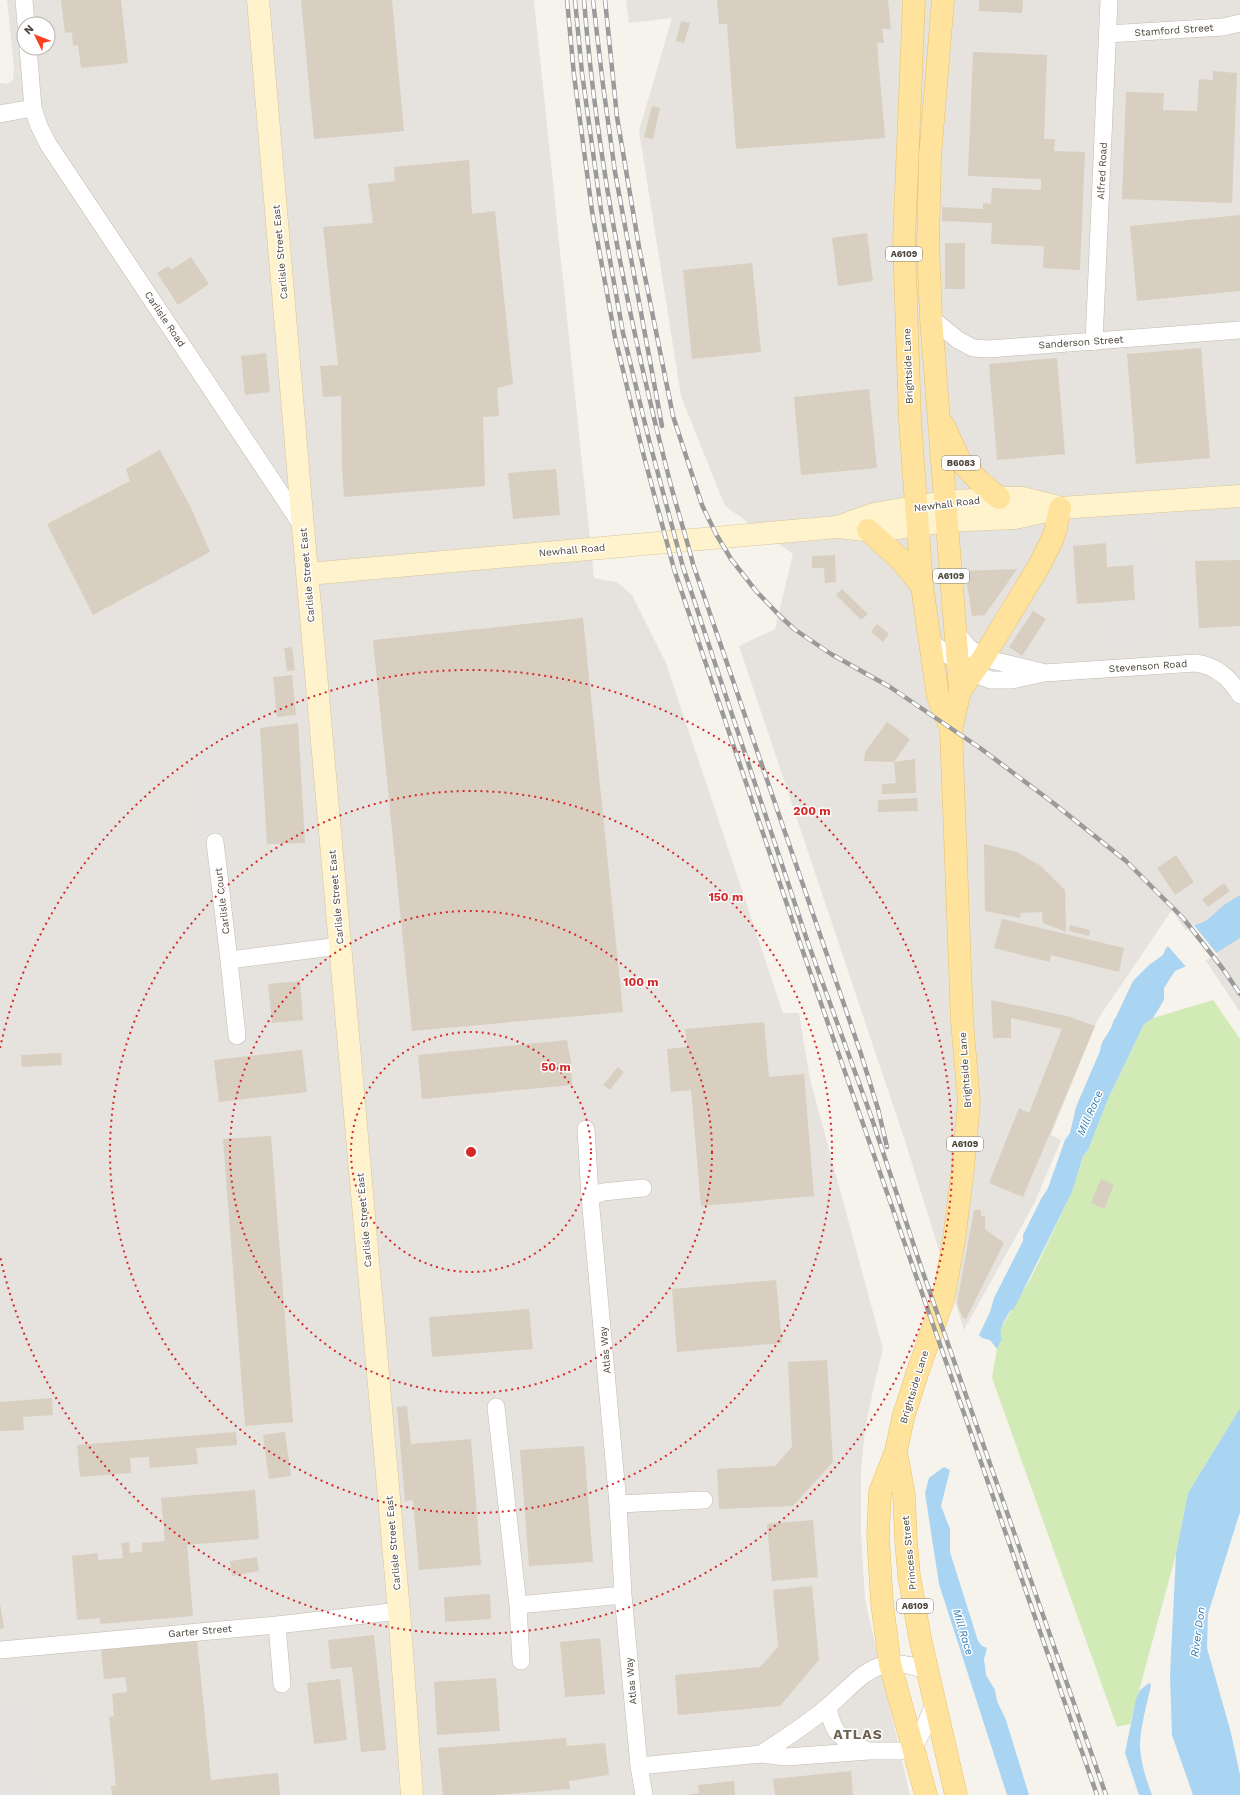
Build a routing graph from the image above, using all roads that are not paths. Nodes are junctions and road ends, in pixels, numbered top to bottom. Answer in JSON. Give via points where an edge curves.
{"nodes":[{"id":1,"x":24,"y":0,"type":"edge"},
{"id":2,"x":258,"y":0,"type":"edge"},
{"id":3,"x":914,"y":0,"type":"edge"},
{"id":4,"x":943,"y":0,"type":"edge"},
{"id":5,"x":1109,"y":0,"type":"edge"},
{"id":6,"x":25,"y":16,"type":"edge"},
{"id":7,"x":1240,"y":23,"type":"edge"},
{"id":8,"x":1108,"y":34,"type":"junction"},
{"id":9,"x":29,"y":56,"type":"edge"},
{"id":10,"x":33,"y":108,"type":"junction"},
{"id":11,"x":0,"y":114,"type":"edge"},
{"id":12,"x":931,"y":318,"type":"junction"},
{"id":13,"x":1240,"y":330,"type":"edge"},
{"id":14,"x":1094,"y":342,"type":"junction"},
{"id":15,"x":938,"y":417,"type":"junction"},
{"id":16,"x":1240,"y":496,"type":"edge"},
{"id":17,"x":999,"y":498,"type":"junction"},
{"id":18,"x":1060,"y":508,"type":"junction"},
{"id":19,"x":945,"y":512,"type":"junction"},
{"id":20,"x":918,"y":517,"type":"junction"},
{"id":21,"x":303,"y":527,"type":"junction"},
{"id":22,"x":837,"y":527,"type":"junction"},
{"id":23,"x":868,"y":530,"type":"junction"},
{"id":24,"x":308,"y":574,"type":"junction"},
{"id":25,"x":922,"y":586,"type":"junction"},
{"id":26,"x":931,"y":642,"type":"junction"},
{"id":27,"x":971,"y":664,"type":"junction"},
{"id":28,"x":1240,"y":695,"type":"edge"},
{"id":29,"x":951,"y":729,"type":"junction"},
{"id":30,"x":215,"y":842,"type":"dead end"},
{"id":31,"x":340,"y":946,"type":"junction"},
{"id":32,"x":229,"y":960,"type":"junction"},
{"id":33,"x":237,"y":1036,"type":"dead end"},
{"id":34,"x":586,"y":1129,"type":"dead end"},
{"id":35,"x":643,"y":1188,"type":"dead end"},
{"id":36,"x":590,"y":1197,"type":"junction"},
{"id":37,"x":496,"y":1407,"type":"dead end"},
{"id":38,"x":896,"y":1451,"type":"junction"},
{"id":39,"x":704,"y":1500,"type":"dead end"},
{"id":40,"x":618,"y":1504,"type":"junction"},
{"id":41,"x":623,"y":1595,"type":"junction"},
{"id":42,"x":518,"y":1605,"type":"junction"},
{"id":43,"x":399,"y":1611,"type":"junction"},
{"id":44,"x":277,"y":1624,"type":"junction"},
{"id":45,"x":0,"y":1650,"type":"edge"},
{"id":46,"x":521,"y":1661,"type":"dead end"},
{"id":47,"x":890,"y":1664,"type":"junction"},
{"id":48,"x":927,"y":1671,"type":"junction"},
{"id":49,"x":282,"y":1684,"type":"dead end"},
{"id":50,"x":935,"y":1702,"type":"junction"},
{"id":51,"x":828,"y":1707,"type":"junction"},
{"id":52,"x":912,"y":1748,"type":"junction"},
{"id":53,"x":869,"y":1751,"type":"junction"},
{"id":54,"x":761,"y":1754,"type":"junction"},
{"id":55,"x":640,"y":1766,"type":"junction"},
{"id":56,"x":412,"y":1795,"type":"edge"},
{"id":57,"x":644,"y":1795,"type":"edge"},
{"id":58,"x":926,"y":1795,"type":"edge"},
{"id":59,"x":956,"y":1795,"type":"edge"}],
"edges":[{"from":1,"to":6,"type":"street"},
{"from":2,"to":21,"type":"main road","name":"Carlisle Street East"},
{"from":3,"to":20,"type":"main road","name":"Brightside Lane","number":"A6109","via":[[904,241],[910,421]]},
{"from":4,"to":12,"type":"main road","name":"Brightside Lane","number":"A6109","via":[[930,157],[928,245]]},
{"from":5,"to":8,"type":"street","name":"Alfred Road"},
{"from":7,"to":8,"type":"street","name":"Stamford Street","via":[[1223,27]]},
{"from":8,"to":14,"type":"street","name":"Alfred Road"},
{"from":9,"to":10,"type":"street","name":"Carlisle Road"},
{"from":10,"to":11,"type":"street"},
{"from":10,"to":21,"type":"street","name":"Carlisle Road","via":[[48,144]]},
{"from":12,"to":14,"type":"street","name":"Sanderson Street","via":[[958,340],[973,348]]},
{"from":12,"to":15,"type":"main road","name":"Brightside Lane","number":"A6109"},
{"from":13,"to":14,"type":"street","name":"Sanderson Street"},
{"from":15,"to":17,"type":"main road","number":"B6083","via":[[960,461]]},
{"from":15,"to":19,"type":"main road","name":"Brightside Lane","number":"A6109"},
{"from":16,"to":18,"type":"main road","name":"Newhall Road"},
{"from":17,"to":18,"type":"main road","name":"Newhall Road","via":[[1022,498]]},
{"from":17,"to":19,"type":"main road","name":"Newhall Road"},
{"from":18,"to":19,"type":"main road","name":"Newhall Road","via":[[1015,518]]},
{"from":18,"to":27,"type":"main road","via":[[1052,540],[1039,566]]},
{"from":19,"to":20,"type":"main road","name":"Newhall Road"},
{"from":19,"to":27,"type":"main road","name":"Brightside Lane","number":"A6109","via":[[956,632]]},
{"from":20,"to":22,"type":"main road","name":"Newhall Road","via":[[874,514]]},
{"from":20,"to":23,"type":"main road","name":"Newhall Road","via":[[876,531]]},
{"from":20,"to":25,"type":"main road","name":"Brightside Lane","number":"A6109"},
{"from":21,"to":24,"type":"main road","name":"Carlisle Street East"},
{"from":22,"to":23,"type":"main road","name":"Newhall Road"},
{"from":22,"to":24,"type":"main road","name":"Newhall Road"},
{"from":23,"to":25,"type":"main road","via":[[901,560]]},
{"from":24,"to":31,"type":"main road","name":"Carlisle Street East"},
{"from":25,"to":26,"type":"main road","name":"Brightside Lane","number":"A6109"},
{"from":26,"to":27,"type":"street","name":"Stevenson Road"},
{"from":26,"to":29,"type":"main road","name":"Brightside Lane","number":"A6109","via":[[938,697]]},
{"from":27,"to":28,"type":"street","name":"Stevenson Road","via":[[1044,673],[1206,664],[1220,672]]},
{"from":27,"to":29,"type":"main road","name":"Brightside Lane","number":"A6109","via":[[960,691]]},
{"from":29,"to":38,"type":"main road","name":"Brightside Lane","number":"A6109","via":[[962,1021],[969,1102],[960,1198],[943,1300],[903,1418]]},
{"from":30,"to":32,"type":"street","name":"Carlisle Court"},
{"from":31,"to":32,"type":"street"},
{"from":31,"to":43,"type":"main road","name":"Carlisle Street East"},
{"from":32,"to":33,"type":"street","name":"Carlisle Court"},
{"from":34,"to":36,"type":"street","name":"Atlas Way"},
{"from":35,"to":36,"type":"street","via":[[603,1192]]},
{"from":36,"to":40,"type":"street","name":"Atlas Way"},
{"from":37,"to":42,"type":"street"},
{"from":38,"to":47,"type":"main road","number":"A6109","via":[[880,1492],[878,1536]]},
{"from":38,"to":48,"type":"main road","name":"Princess Street","number":"A6109","via":[[904,1495],[909,1575]]},
{"from":39,"to":40,"type":"street"},
{"from":40,"to":41,"type":"street","name":"Atlas Way"},
{"from":41,"to":42,"type":"street"},
{"from":41,"to":55,"type":"street","name":"Atlas Way"},
{"from":42,"to":46,"type":"street"},
{"from":43,"to":44,"type":"street","name":"Garter Street"},
{"from":43,"to":56,"type":"main road","name":"Carlisle Street East"},
{"from":44,"to":45,"type":"street","name":"Garter Street"},
{"from":44,"to":49,"type":"street"},
{"from":47,"to":48,"type":"street","via":[[903,1664]]},
{"from":47,"to":51,"type":"street","via":[[867,1671]]},
{"from":47,"to":52,"type":"main road","number":"A6109"},
{"from":48,"to":50,"type":"main road","name":"Princess Street","number":"A6109"},
{"from":50,"to":52,"type":"street","via":[[922,1734]]},
{"from":50,"to":59,"type":"main road","name":"Princess Street","number":"A6109"},
{"from":51,"to":53,"type":"street","via":[[831,1724],[837,1733]]},
{"from":51,"to":54,"type":"street"},
{"from":52,"to":53,"type":"street","via":[[892,1752]]},
{"from":52,"to":58,"type":"main road","number":"A6109"},
{"from":53,"to":54,"type":"street","via":[[786,1757]]},
{"from":54,"to":55,"type":"street"},
{"from":55,"to":57,"type":"street","name":"Atlas Way"}]}
